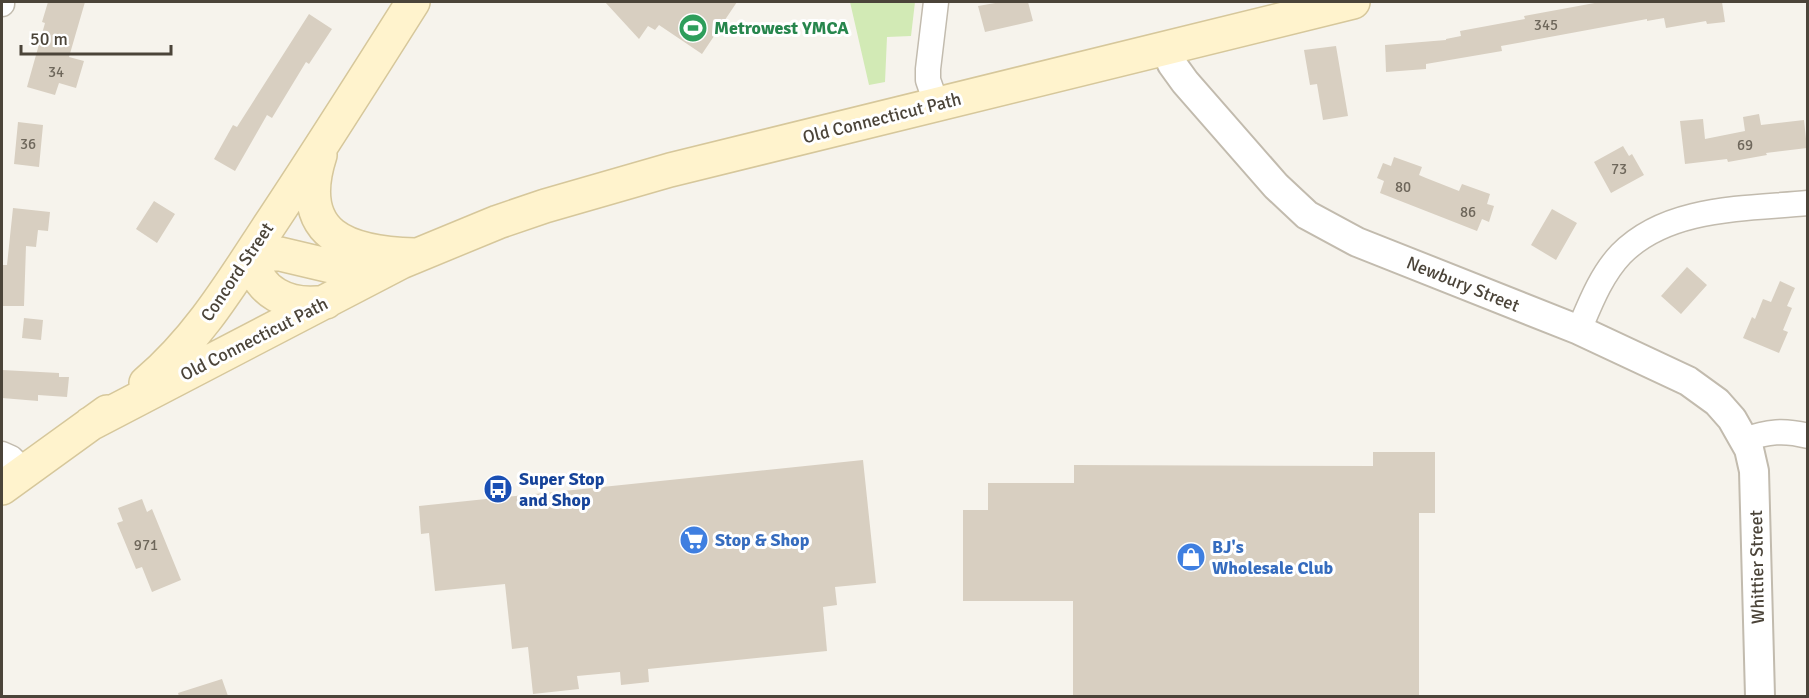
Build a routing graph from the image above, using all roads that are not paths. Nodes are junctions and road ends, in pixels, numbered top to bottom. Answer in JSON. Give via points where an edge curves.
{"nodes":[{"id":1,"x":413,"y":2,"type":"edge"},
{"id":2,"x":936,"y":2,"type":"edge"},
{"id":3,"x":1353,"y":2,"type":"edge"},
{"id":4,"x":1165,"y":48,"type":"junction"},
{"id":5,"x":936,"y":103,"type":"junction"},
{"id":6,"x":323,"y":145,"type":"junction"},
{"id":7,"x":1808,"y":203,"type":"edge"},
{"id":8,"x":251,"y":254,"type":"junction"},
{"id":9,"x":417,"y":255,"type":"junction"},
{"id":10,"x":326,"y":302,"type":"junction"},
{"id":11,"x":1579,"y":330,"type":"junction"},
{"id":12,"x":90,"y":424,"type":"junction"},
{"id":13,"x":1808,"y":436,"type":"edge"},
{"id":14,"x":1745,"y":440,"type":"junction"},
{"id":15,"x":9,"y":471,"type":"edge"},
{"id":16,"x":1760,"y":696,"type":"edge"}],
"edges":[{"from":1,"to":6,"type":"main road","name":"Concord Street"},
{"from":2,"to":5,"type":"street","via":[[928,69]]},
{"from":3,"to":4,"type":"main road","name":"Old Connecticut Path"},
{"from":4,"to":5,"type":"main road","name":"Old Connecticut Path"},
{"from":4,"to":11,"type":"street","name":"Newbury Street","via":[[1182,78],[1276,186],[1307,215],[1358,242]]},
{"from":5,"to":9,"type":"main road","name":"Old Connecticut Path","via":[[568,199]]},
{"from":6,"to":8,"type":"main road","name":"Concord Street"},
{"from":6,"to":9,"type":"main road","via":[[313,196],[327,230],[356,248]]},
{"from":7,"to":11,"type":"street","via":[[1703,214],[1658,228],[1621,254],[1607,272]]},
{"from":8,"to":9,"type":"main road","name":"Old Connecticut Path","via":[[280,254],[335,267]]},
{"from":8,"to":10,"type":"main road","via":[[257,277],[272,292],[306,304]]},
{"from":8,"to":12,"type":"main road","name":"Concord Street","via":[[181,350],[147,382]]},
{"from":9,"to":10,"type":"main road","name":"Old Connecticut Path"},
{"from":10,"to":12,"type":"main road","name":"Old Connecticut Path"},
{"from":11,"to":14,"type":"street","name":"Newbury Street","via":[[1699,388],[1725,410]]},
{"from":12,"to":15,"type":"main road","name":"Concord Street"},
{"from":13,"to":14,"type":"street","via":[[1778,431]]},
{"from":14,"to":16,"type":"street","name":"Whittier Street","via":[[1755,483]]}]}
